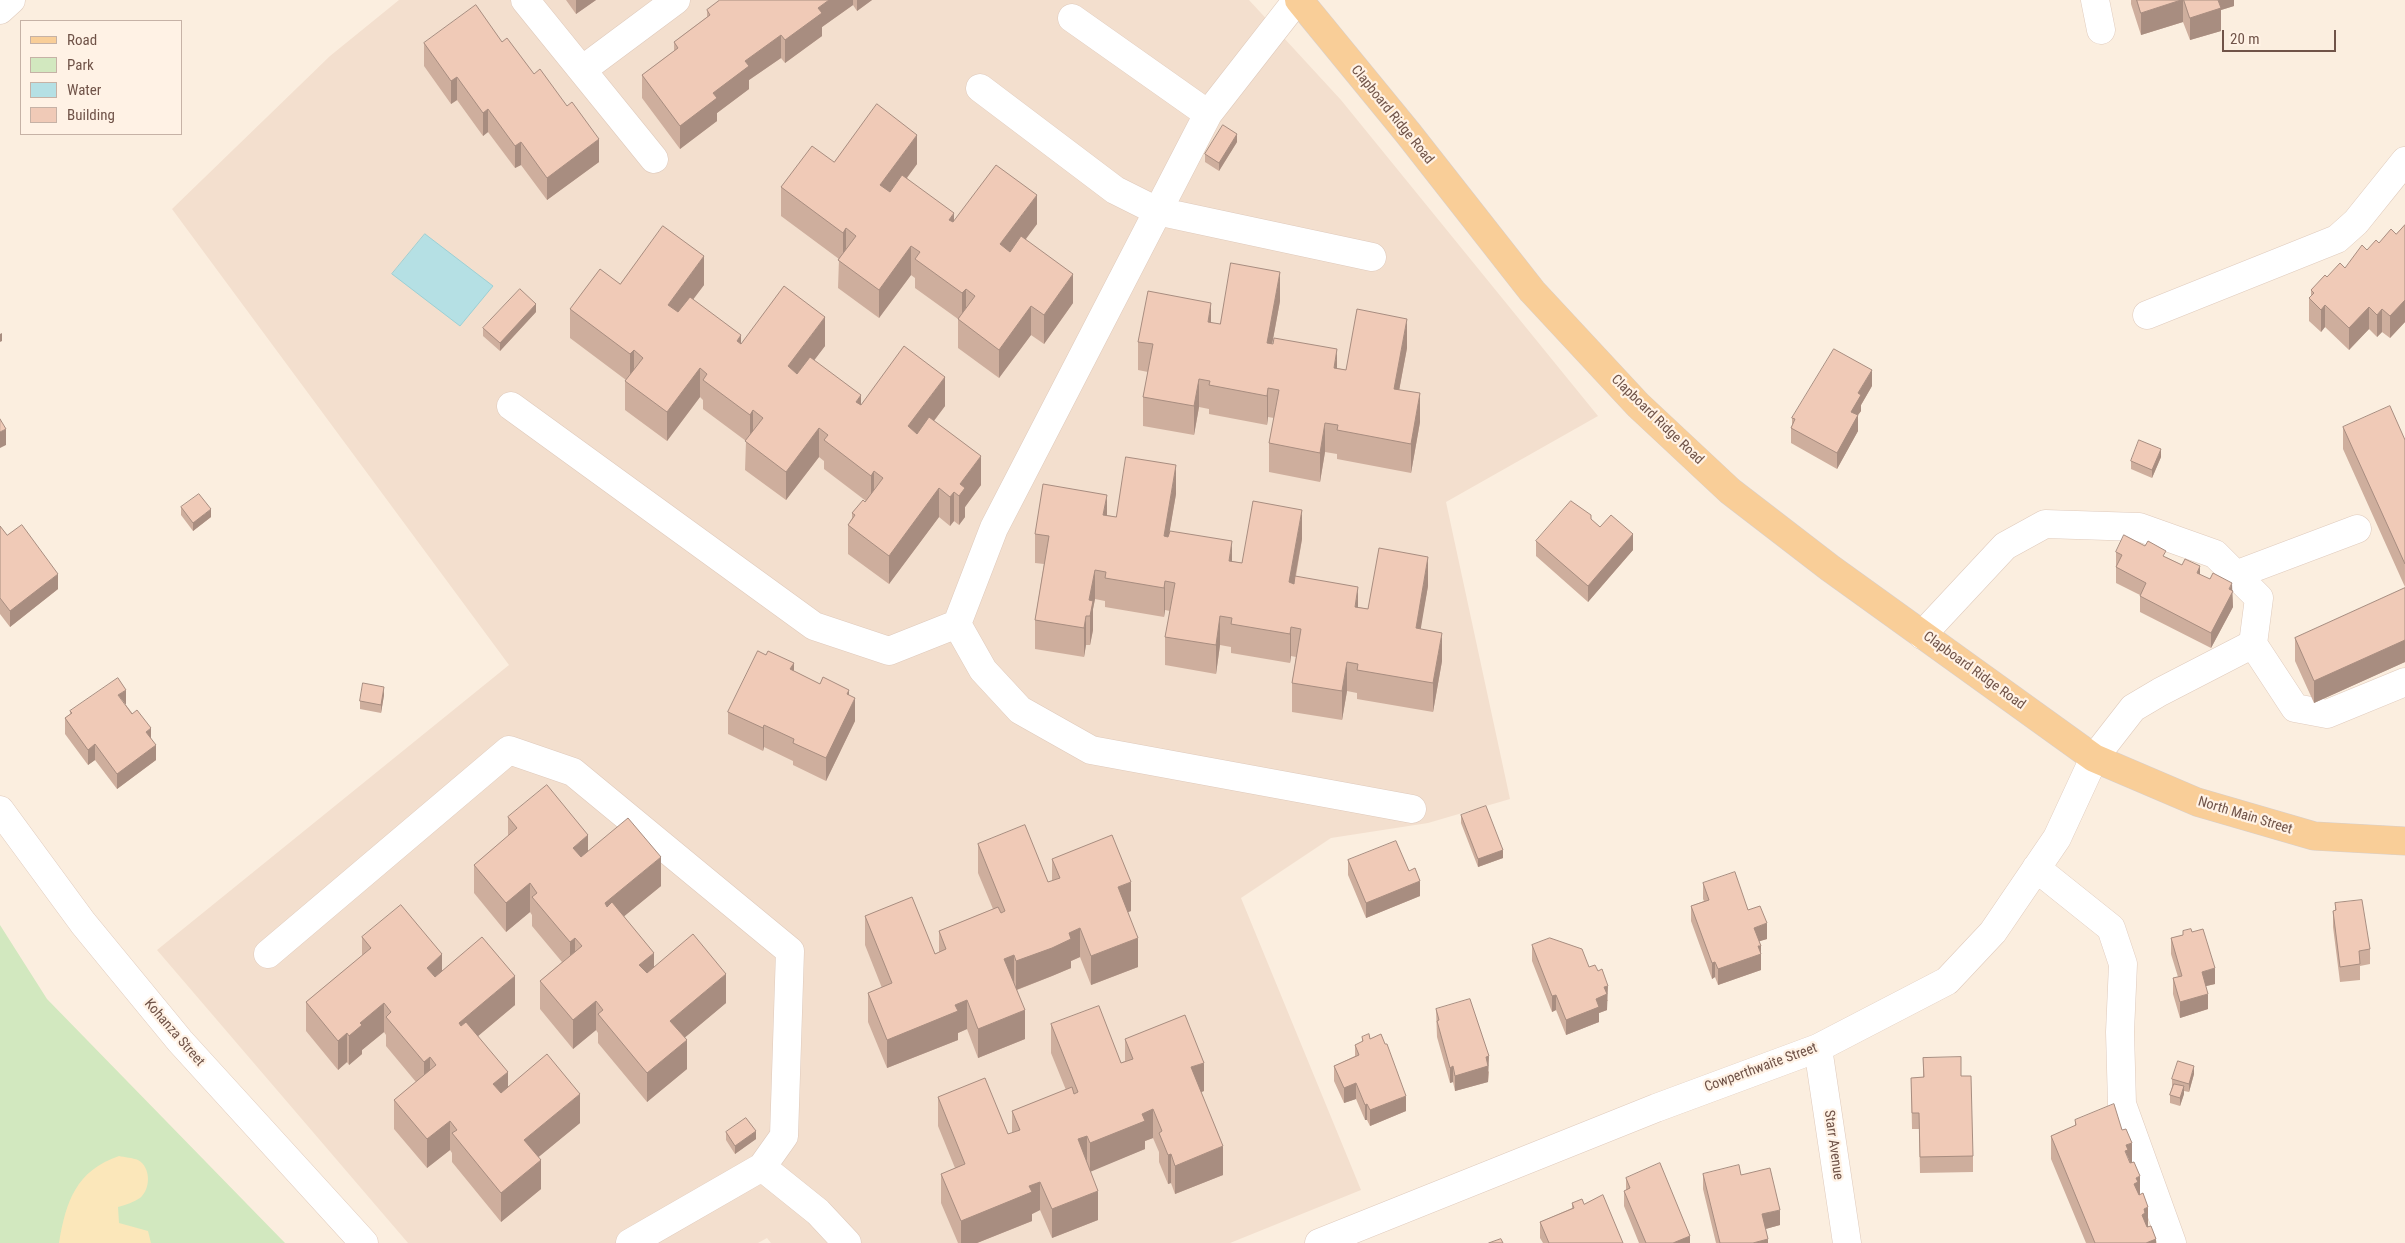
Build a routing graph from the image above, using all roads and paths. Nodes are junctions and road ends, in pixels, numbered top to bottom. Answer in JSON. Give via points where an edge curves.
{"nodes":[{"id":1,"x":11,"y":0,"type":"edge"},
{"id":2,"x":525,"y":0,"type":"edge"},
{"id":3,"x":676,"y":0,"type":"edge"},
{"id":4,"x":1298,"y":0,"type":"edge"},
{"id":5,"x":2095,"y":0,"type":"edge"},
{"id":6,"x":0,"y":10,"type":"edge"},
{"id":7,"x":1072,"y":18,"type":"dead end"},
{"id":8,"x":2101,"y":30,"type":"dead end"},
{"id":9,"x":582,"y":70,"type":"junction"},
{"id":10,"x":980,"y":88,"type":"dead end"},
{"id":11,"x":1208,"y":114,"type":"junction"},
{"id":12,"x":654,"y":159,"type":"dead end"},
{"id":13,"x":2405,"y":161,"type":"edge"},
{"id":14,"x":1156,"y":211,"type":"junction"},
{"id":15,"x":1372,"y":256,"type":"dead end"},
{"id":16,"x":2147,"y":315,"type":"dead end"},
{"id":17,"x":511,"y":406,"type":"dead end"},
{"id":18,"x":2357,"y":529,"type":"dead end"},
{"id":19,"x":2235,"y":574,"type":"junction"},
{"id":20,"x":957,"y":624,"type":"junction"},
{"id":21,"x":1922,"y":634,"type":"junction"},
{"id":22,"x":2253,"y":644,"type":"junction"},
{"id":23,"x":2405,"y":682,"type":"edge"},
{"id":24,"x":2094,"y":758,"type":"junction"},
{"id":25,"x":1412,"y":809,"type":"dead end"},
{"id":26,"x":0,"y":810,"type":"edge"},
{"id":27,"x":2405,"y":840,"type":"edge"},
{"id":28,"x":2036,"y":868,"type":"junction"},
{"id":29,"x":268,"y":954,"type":"dead end"},
{"id":30,"x":1818,"y":1048,"type":"junction"},
{"id":31,"x":762,"y":1167,"type":"junction"},
{"id":32,"x":364,"y":1243,"type":"edge"},
{"id":33,"x":630,"y":1243,"type":"edge"},
{"id":34,"x":847,"y":1243,"type":"edge"},
{"id":35,"x":1319,"y":1243,"type":"edge"},
{"id":36,"x":1847,"y":1243,"type":"edge"},
{"id":37,"x":2172,"y":1243,"type":"edge"}],
"edges":[{"from":1,"to":6,"type":"street"},
{"from":2,"to":9,"type":"street"},
{"from":3,"to":9,"type":"street"},
{"from":4,"to":11,"type":"street"},
{"from":4,"to":21,"type":"main road","name":"Clapboard Ridge Road","via":[[1532,291],[1638,405],[1730,491]]},
{"from":5,"to":8,"type":"street"},
{"from":7,"to":11,"type":"street"},
{"from":9,"to":12,"type":"street"},
{"from":10,"to":14,"type":"street","via":[[1115,190]]},
{"from":11,"to":14,"type":"street"},
{"from":13,"to":16,"type":"street","via":[[2356,222],[2336,239]]},
{"from":14,"to":15,"type":"street"},
{"from":14,"to":20,"type":"street","via":[[994,528]]},
{"from":17,"to":20,"type":"street","via":[[814,626],[889,651]]},
{"from":18,"to":19,"type":"street"},
{"from":19,"to":21,"type":"street","via":[[2215,554],[2139,527],[2045,524],[2005,546]]},
{"from":19,"to":22,"type":"street","via":[[2259,598]]},
{"from":20,"to":25,"type":"street","via":[[983,670],[1020,710],[1090,750]]},
{"from":21,"to":24,"type":"main road","name":"Clapboard Ridge Road"},
{"from":22,"to":23,"type":"street","via":[[2295,708],[2327,714]]},
{"from":22,"to":24,"type":"street","name":"Cowperthwaite Street","via":[[2133,708]]},
{"from":24,"to":27,"type":"main road","name":"North Main Street","via":[[2198,802],[2314,836]]},
{"from":24,"to":28,"type":"street","name":"Cowperthwaite Street","via":[[2058,838]]},
{"from":26,"to":32,"type":"street","name":"Kohanza Street","via":[[83,923],[174,1034]]},
{"from":28,"to":30,"type":"street","name":"Cowperthwaite Street","via":[[1992,932],[1947,981]]},
{"from":28,"to":37,"type":"street","via":[[2111,928],[2122,964],[2122,1104]]},
{"from":29,"to":31,"type":"street","via":[[509,750],[573,772],[790,951],[784,1136]]},
{"from":30,"to":35,"type":"street","name":"Cowperthwaite Street","via":[[1656,1108]]},
{"from":30,"to":36,"type":"street","name":"Starr Avenue"},
{"from":31,"to":33,"type":"street"},
{"from":31,"to":34,"type":"street","via":[[818,1212]]}]}
